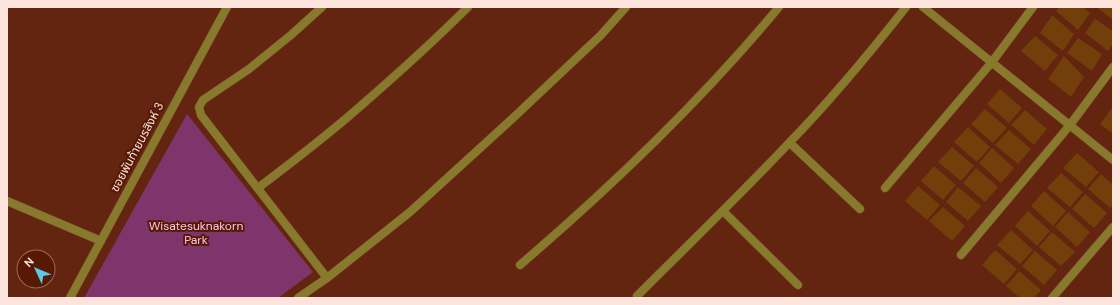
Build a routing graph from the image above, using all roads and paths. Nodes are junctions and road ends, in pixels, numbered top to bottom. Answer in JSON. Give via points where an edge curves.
{"nodes":[{"id":1,"x":227,"y":7,"type":"edge"},
{"id":2,"x":322,"y":7,"type":"edge"},
{"id":3,"x":468,"y":7,"type":"edge"},
{"id":4,"x":626,"y":7,"type":"edge"},
{"id":5,"x":779,"y":7,"type":"edge"},
{"id":6,"x":906,"y":7,"type":"edge"},
{"id":7,"x":924,"y":7,"type":"edge"},
{"id":8,"x":1033,"y":7,"type":"edge"},
{"id":9,"x":992,"y":62,"type":"junction"},
{"id":10,"x":1113,"y":67,"type":"edge"},
{"id":11,"x":1070,"y":125,"type":"junction"},
{"id":12,"x":790,"y":143,"type":"junction"},
{"id":13,"x":1113,"y":160,"type":"edge"},
{"id":14,"x":258,"y":188,"type":"junction"},
{"id":15,"x":885,"y":188,"type":"dead end"},
{"id":16,"x":7,"y":201,"type":"edge"},
{"id":17,"x":860,"y":209,"type":"dead end"},
{"id":18,"x":723,"y":211,"type":"junction"},
{"id":19,"x":1113,"y":227,"type":"edge"},
{"id":20,"x":101,"y":241,"type":"junction"},
{"id":21,"x":961,"y":255,"type":"dead end"},
{"id":22,"x":520,"y":265,"type":"dead end"},
{"id":23,"x":327,"y":278,"type":"junction"},
{"id":24,"x":798,"y":285,"type":"dead end"},
{"id":25,"x":636,"y":296,"type":"dead end"},
{"id":26,"x":70,"y":298,"type":"edge"},
{"id":27,"x":298,"y":298,"type":"edge"},
{"id":28,"x":1052,"y":298,"type":"edge"}],
"edges":[{"from":1,"to":20,"type":"street","name":"ซอยพันท้ายนรสิงห์ 3"},
{"from":2,"to":14,"type":"street","via":[[249,69],[203,100],[199,107],[201,115]]},
{"from":3,"to":14,"type":"street","via":[[356,111]]},
{"from":4,"to":23,"type":"street","via":[[601,35],[410,212]]},
{"from":5,"to":22,"type":"street","via":[[661,135],[570,222]]},
{"from":6,"to":12,"type":"street","via":[[872,50]]},
{"from":7,"to":9,"type":"street"},
{"from":8,"to":9,"type":"street"},
{"from":9,"to":11,"type":"street"},
{"from":9,"to":15,"type":"street"},
{"from":10,"to":11,"type":"street"},
{"from":11,"to":13,"type":"street"},
{"from":11,"to":21,"type":"street"},
{"from":12,"to":17,"type":"street"},
{"from":12,"to":18,"type":"street"},
{"from":14,"to":23,"type":"street"},
{"from":16,"to":20,"type":"street"},
{"from":18,"to":24,"type":"street"},
{"from":18,"to":25,"type":"street"},
{"from":19,"to":28,"type":"street"},
{"from":20,"to":26,"type":"street","name":"ซอยพันท้ายนรสิงห์ 3"},
{"from":23,"to":27,"type":"street"}]}
